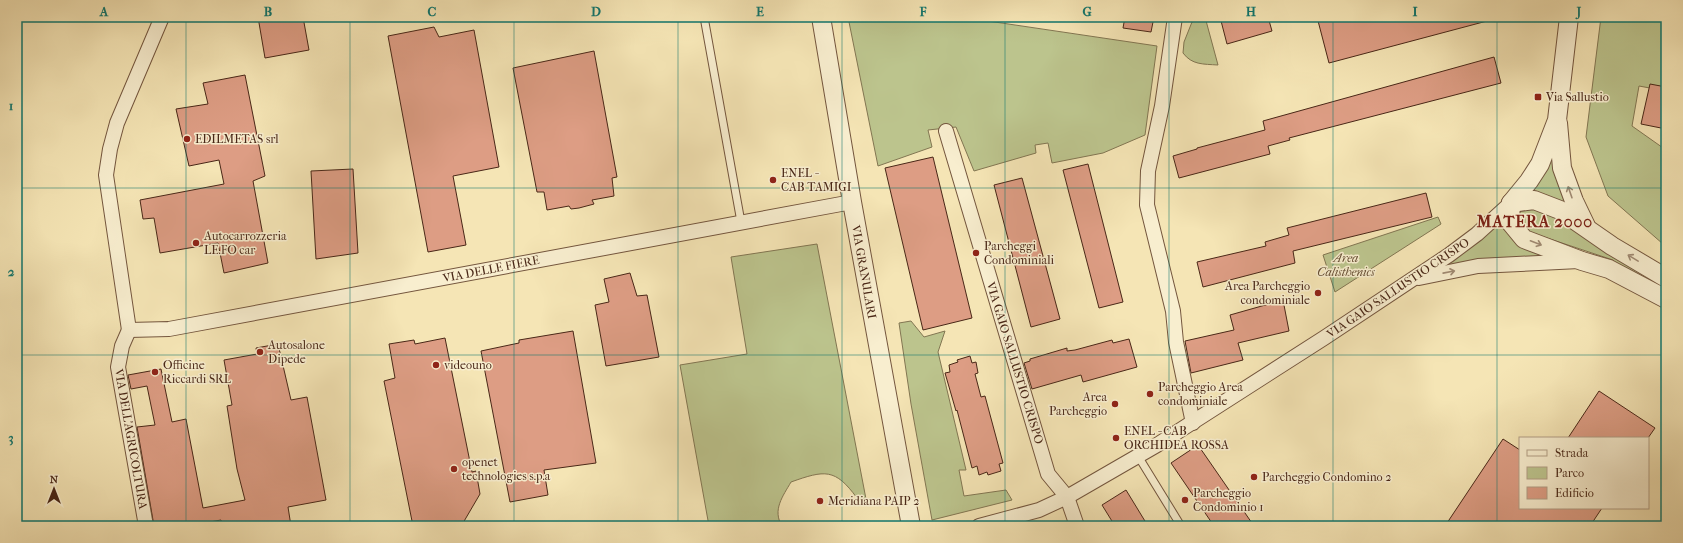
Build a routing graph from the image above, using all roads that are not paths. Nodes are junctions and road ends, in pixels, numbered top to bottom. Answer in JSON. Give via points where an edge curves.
{"nodes":[{"id":1,"x":162,"y":17,"type":"edge"},
{"id":2,"x":704,"y":17,"type":"edge"},
{"id":3,"x":821,"y":17,"type":"edge"},
{"id":4,"x":1175,"y":17,"type":"edge"},
{"id":5,"x":1569,"y":17,"type":"edge"},
{"id":6,"x":1557,"y":120,"type":"junction"},
{"id":7,"x":946,"y":132,"type":"dead end"},
{"id":8,"x":852,"y":202,"type":"junction"},
{"id":9,"x":1511,"y":204,"type":"junction"},
{"id":10,"x":741,"y":222,"type":"junction"},
{"id":11,"x":1586,"y":227,"type":"junction"},
{"id":12,"x":1582,"y":261,"type":"junction"},
{"id":13,"x":1666,"y":278,"type":"edge"},
{"id":14,"x":1410,"y":280,"type":"junction"},
{"id":15,"x":1666,"y":299,"type":"edge"},
{"id":16,"x":129,"y":330,"type":"junction"},
{"id":17,"x":1193,"y":423,"type":"junction"},
{"id":18,"x":1138,"y":456,"type":"junction"},
{"id":19,"x":1067,"y":497,"type":"junction"},
{"id":20,"x":146,"y":526,"type":"edge"},
{"id":21,"x":911,"y":526,"type":"edge"},
{"id":22,"x":979,"y":526,"type":"edge"},
{"id":23,"x":1077,"y":526,"type":"edge"},
{"id":24,"x":1181,"y":526,"type":"edge"}],
"edges":[{"from":1,"to":16,"type":"street","via":[[117,124],[106,175]]},
{"from":2,"to":10,"type":"lane"},
{"from":3,"to":8,"type":"street","name":"VIA GRANULARI"},
{"from":4,"to":17,"type":"street","via":[[1162,106],[1148,171],[1147,204],[1172,311]]},
{"from":5,"to":6,"type":"street","name":"VIA GAIO SALLUSTIO CRISPO"},
{"from":6,"to":9,"type":"street","name":"VIA GAIO SALLUSTIO CRISPO","via":[[1540,164]]},
{"from":11,"to":6,"type":"street","one_way":true,"via":[[1562,168]]},
{"from":7,"to":19,"type":"street","name":"VIA GAIO SALLUSTIO CRISPO","via":[[1048,474]]},
{"from":8,"to":10,"type":"street","name":"VIA DELLE FIERE"},
{"from":8,"to":21,"type":"street","name":"VIA GRANULARI"},
{"from":9,"to":11,"type":"street","via":[[1534,200],[1560,210]]},
{"from":9,"to":12,"type":"street","one_way":true,"via":[[1510,222],[1524,239]]},
{"from":9,"to":14,"type":"street","name":"VIA GAIO SALLUSTIO CRISPO","via":[[1455,251]]},
{"from":10,"to":16,"type":"street","name":"VIA DELLE FIERE","via":[[169,329]]},
{"from":13,"to":11,"type":"street","one_way":true,"via":[[1612,246]]},
{"from":14,"to":12,"type":"street","one_way":true,"via":[[1478,266]]},
{"from":12,"to":15,"type":"street","via":[[1609,269]]},
{"from":14,"to":17,"type":"street","name":"VIA GAIO SALLUSTIO CRISPO"},
{"from":16,"to":20,"type":"street","name":"VIA DELL'AGRICOLTURA","via":[[122,346],[118,366]]},
{"from":17,"to":18,"type":"street","name":"VIA GAIO SALLUSTIO CRISPO"},
{"from":18,"to":19,"type":"street","name":"VIA GAIO SALLUSTIO CRISPO"},
{"from":18,"to":24,"type":"lane"},
{"from":19,"to":22,"type":"street","name":"VIA GAIO SALLUSTIO CRISPO","via":[[1039,510]]},
{"from":19,"to":23,"type":"street"}]}
